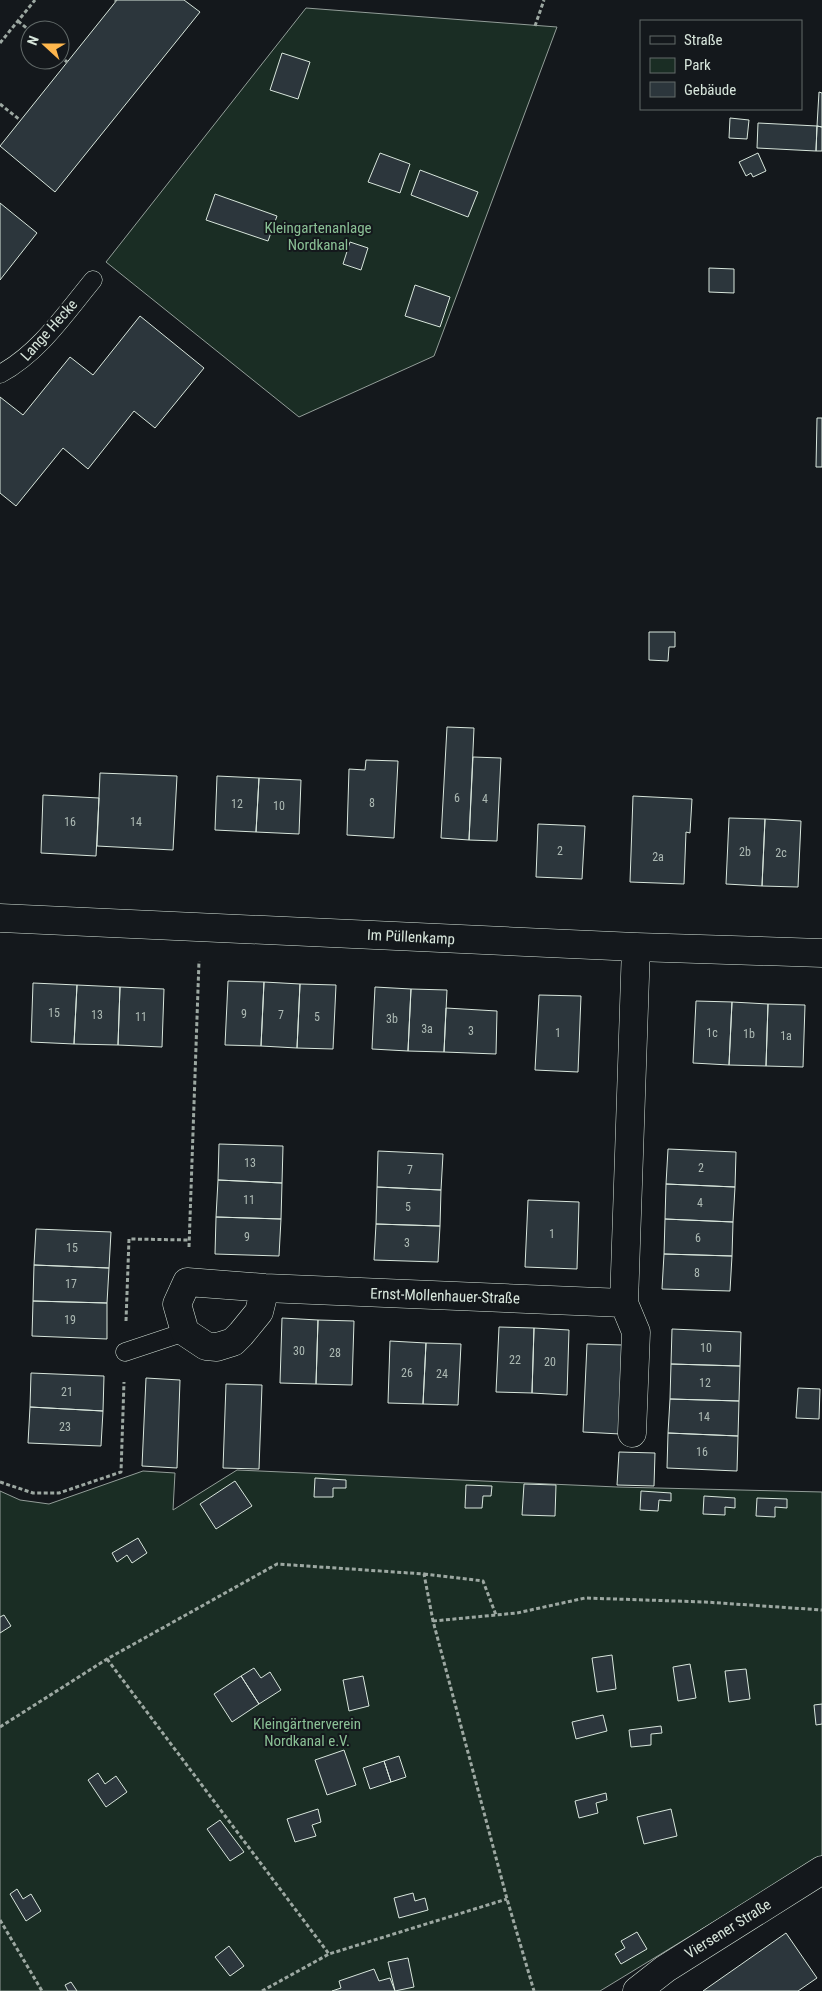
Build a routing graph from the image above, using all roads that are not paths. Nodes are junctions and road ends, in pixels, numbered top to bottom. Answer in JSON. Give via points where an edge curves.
{"nodes":[{"id":1,"x":93,"y":280,"type":"dead end"},
{"id":2,"x":0,"y":374,"type":"edge"},
{"id":3,"x":0,"y":918,"type":"edge"},
{"id":4,"x":636,"y":947,"type":"junction"},
{"id":5,"x":822,"y":953,"type":"edge"},
{"id":6,"x":265,"y":1288,"type":"junction"},
{"id":7,"x":624,"y":1303,"type":"junction"},
{"id":8,"x":185,"y":1332,"type":"junction"},
{"id":9,"x":125,"y":1352,"type":"dead end"},
{"id":10,"x":632,"y":1433,"type":"dead end"},
{"id":11,"x":822,"y":1870,"type":"edge"},
{"id":12,"x":637,"y":1991,"type":"edge"}],
"edges":[{"from":1,"to":2,"type":"lane","name":"Lange Hecke","via":[[34,351],[17,366]]},
{"from":3,"to":4,"type":"street","name":"Im Püllenkamp"},
{"from":4,"to":5,"type":"street","name":"Im Püllenkamp"},
{"from":4,"to":7,"type":"street"},
{"from":6,"to":7,"type":"street","name":"Ernst-Mollenhauer-Straße"},
{"from":6,"to":8,"type":"street","via":[[259,1312],[233,1342],[217,1347],[206,1346]]},
{"from":6,"to":8,"type":"street","name":"Ernst-Mollenhauer-Straße","via":[[187,1282],[177,1304]]},
{"from":7,"to":10,"type":"street","via":[[636,1332]]},
{"from":8,"to":9,"type":"lane"},
{"from":11,"to":12,"type":"street","name":"Viersener Straße","via":[[665,1969]]}]}
